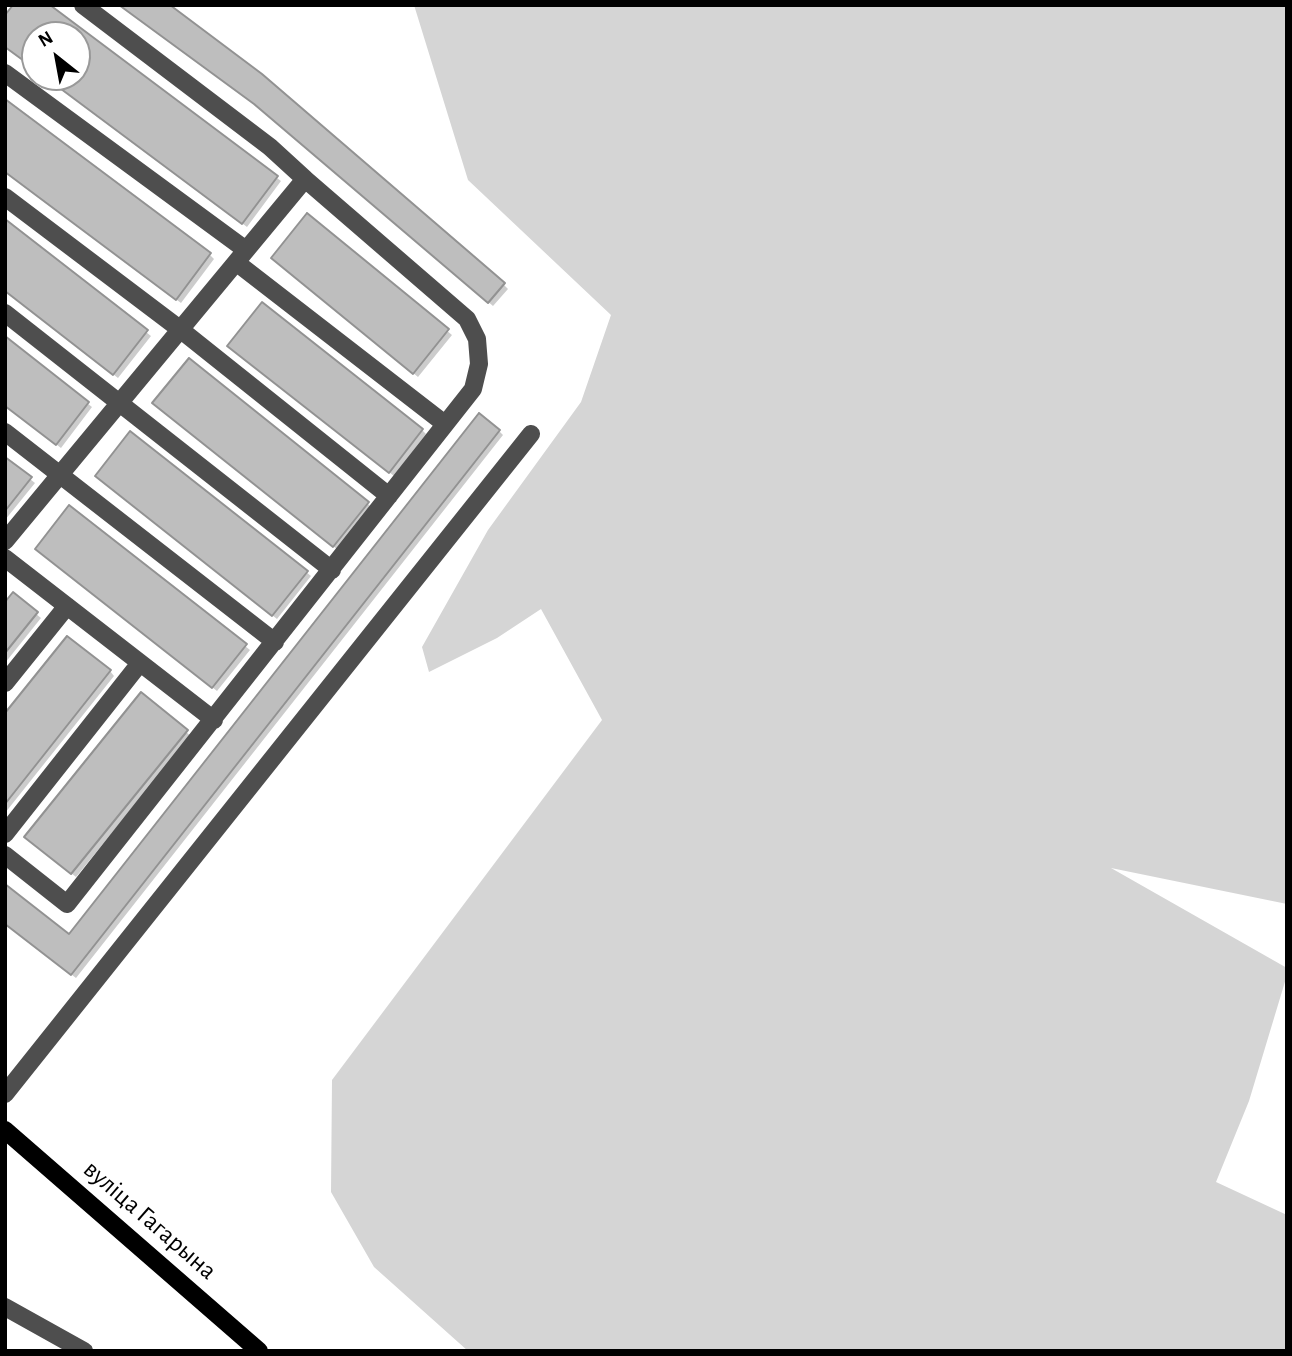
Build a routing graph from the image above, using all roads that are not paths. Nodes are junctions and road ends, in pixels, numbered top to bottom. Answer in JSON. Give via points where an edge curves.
{"nodes":[{"id":1,"x":83,"y":5,"type":"edge"},
{"id":2,"x":5,"y":73,"type":"edge"},
{"id":3,"x":305,"y":179,"type":"junction"},
{"id":4,"x":5,"y":197,"type":"edge"},
{"id":5,"x":242,"y":257,"type":"junction"},
{"id":6,"x":5,"y":313,"type":"edge"},
{"id":7,"x":181,"y":330,"type":"junction"},
{"id":8,"x":120,"y":403,"type":"junction"},
{"id":9,"x":445,"y":424,"type":"junction"},
{"id":10,"x":5,"y":432,"type":"edge"},
{"id":11,"x":531,"y":434,"type":"dead end"},
{"id":12,"x":61,"y":474,"type":"junction"},
{"id":13,"x":389,"y":496,"type":"junction"},
{"id":14,"x":5,"y":541,"type":"edge"},
{"id":15,"x":5,"y":558,"type":"edge"},
{"id":16,"x":332,"y":570,"type":"junction"},
{"id":17,"x":67,"y":606,"type":"junction"},
{"id":18,"x":275,"y":642,"type":"junction"},
{"id":19,"x":140,"y":663,"type":"junction"},
{"id":20,"x":5,"y":682,"type":"edge"},
{"id":21,"x":214,"y":720,"type":"junction"},
{"id":22,"x":5,"y":834,"type":"edge"},
{"id":23,"x":5,"y":855,"type":"edge"},
{"id":24,"x":5,"y":1094,"type":"edge"},
{"id":25,"x":5,"y":1130,"type":"edge"},
{"id":26,"x":5,"y":1307,"type":"edge"},
{"id":27,"x":84,"y":1351,"type":"edge"},
{"id":28,"x":259,"y":1351,"type":"edge"}],
"edges":[{"from":1,"to":3,"type":"lane","via":[[270,147]]},
{"from":2,"to":5,"type":"lane"},
{"from":3,"to":5,"type":"lane"},
{"from":3,"to":9,"type":"lane","via":[[467,319],[477,339],[479,363],[473,389]]},
{"from":4,"to":7,"type":"lane"},
{"from":5,"to":7,"type":"lane"},
{"from":5,"to":9,"type":"lane"},
{"from":6,"to":8,"type":"lane"},
{"from":7,"to":8,"type":"lane"},
{"from":7,"to":13,"type":"lane"},
{"from":8,"to":12,"type":"lane"},
{"from":8,"to":16,"type":"lane"},
{"from":9,"to":13,"type":"lane"},
{"from":10,"to":12,"type":"lane"},
{"from":11,"to":24,"type":"lane"},
{"from":12,"to":14,"type":"lane"},
{"from":12,"to":18,"type":"lane"},
{"from":13,"to":16,"type":"lane"},
{"from":15,"to":17,"type":"lane"},
{"from":16,"to":18,"type":"lane"},
{"from":17,"to":19,"type":"lane"},
{"from":17,"to":20,"type":"lane"},
{"from":18,"to":21,"type":"lane"},
{"from":19,"to":21,"type":"lane"},
{"from":19,"to":22,"type":"lane"},
{"from":21,"to":23,"type":"lane","via":[[67,904]]},
{"from":25,"to":28,"type":"main road","name":"вуліца Гагарына"},
{"from":26,"to":27,"type":"lane"}]}
